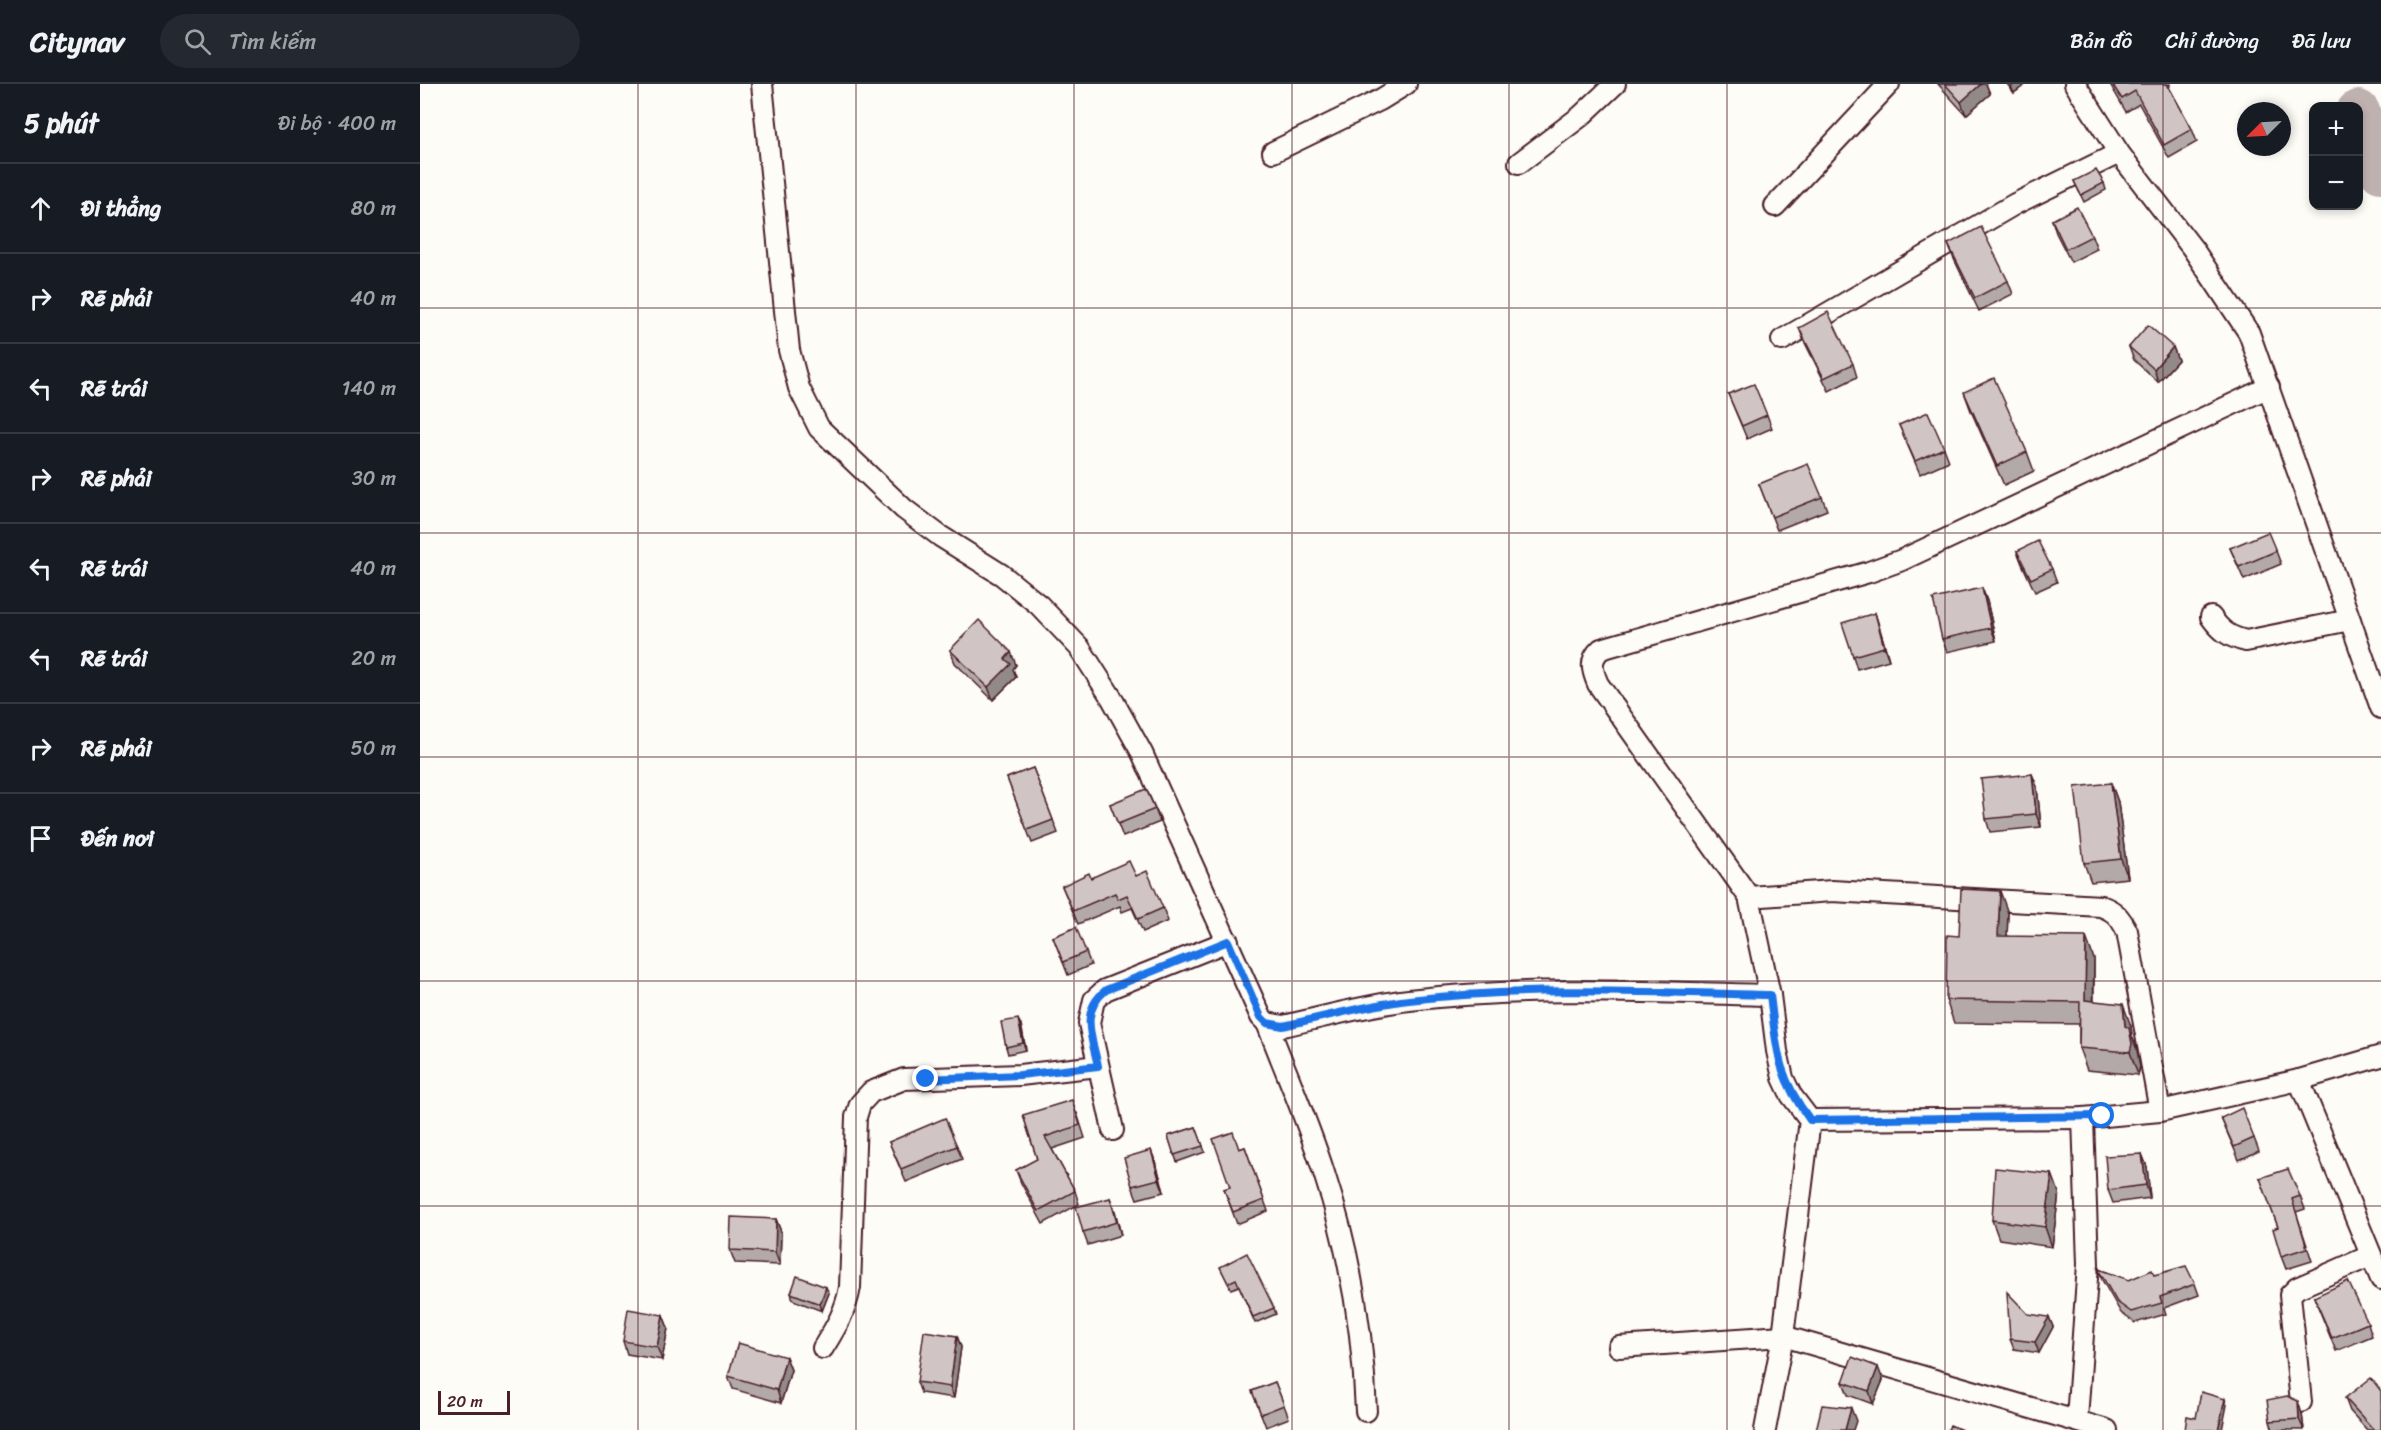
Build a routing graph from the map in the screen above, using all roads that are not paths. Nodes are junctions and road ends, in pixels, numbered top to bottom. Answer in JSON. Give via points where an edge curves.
{"nodes":[{"id":1,"x":762,"y":84,"type":"edge"},
{"id":2,"x":1406,"y":84,"type":"edge"},
{"id":3,"x":1615,"y":84,"type":"edge"},
{"id":4,"x":1889,"y":84,"type":"edge"},
{"id":5,"x":2075,"y":84,"type":"edge"},
{"id":6,"x":1273,"y":152,"type":"dead end"},
{"id":7,"x":2119,"y":153,"type":"junction"},
{"id":8,"x":1519,"y":163,"type":"dead end"},
{"id":9,"x":1775,"y":206,"type":"dead end"},
{"id":10,"x":1782,"y":340,"type":"dead end"},
{"id":11,"x":2269,"y":387,"type":"junction"},
{"id":12,"x":2211,"y":617,"type":"dead end"},
{"id":13,"x":2350,"y":620,"type":"junction"},
{"id":14,"x":2381,"y":708,"type":"edge"},
{"id":15,"x":1749,"y":897,"type":"junction"},
{"id":16,"x":1228,"y":941,"type":"junction"},
{"id":17,"x":1770,"y":995,"type":"junction"},
{"id":18,"x":1267,"y":1023,"type":"junction"},
{"id":19,"x":2381,"y":1056,"type":"edge"},
{"id":20,"x":1098,"y":1066,"type":"junction"},
{"id":21,"x":2299,"y":1080,"type":"junction"},
{"id":22,"x":2160,"y":1111,"type":"junction"},
{"id":23,"x":2083,"y":1118,"type":"junction"},
{"id":24,"x":1810,"y":1120,"type":"junction"},
{"id":25,"x":1113,"y":1130,"type":"dead end"},
{"id":26,"x":2370,"y":1256,"type":"junction"},
{"id":27,"x":2381,"y":1279,"type":"edge"},
{"id":28,"x":1783,"y":1336,"type":"junction"},
{"id":29,"x":1619,"y":1347,"type":"dead end"},
{"id":30,"x":823,"y":1348,"type":"dead end"},
{"id":31,"x":2301,"y":1402,"type":"edge"},
{"id":32,"x":1366,"y":1411,"type":"dead end"},
{"id":33,"x":2077,"y":1419,"type":"junction"},
{"id":34,"x":1765,"y":1430,"type":"edge"},
{"id":35,"x":2107,"y":1430,"type":"edge"}],
"edges":[{"from":1,"to":16,"type":"street","via":[[789,350],[799,388],[819,428],[904,509],[1002,574],[1040,605],[1079,647],[1112,696],[1142,753]]},
{"from":2,"to":6,"type":"street"},
{"from":3,"to":8,"type":"street","via":[[1581,116]]},
{"from":4,"to":9,"type":"street"},
{"from":5,"to":7,"type":"street"},
{"from":7,"to":10,"type":"street","via":[[2015,204]]},
{"from":7,"to":11,"type":"street","via":[[2193,249],[2249,333]]},
{"from":11,"to":13,"type":"street"},
{"from":11,"to":15,"type":"street","via":[[1902,560],[1601,650],[1595,655],[1592,664],[1598,684]]},
{"from":12,"to":13,"type":"street","via":[[2231,638],[2246,641]]},
{"from":13,"to":14,"type":"street"},
{"from":15,"to":17,"type":"street"},
{"from":15,"to":22,"type":"street","via":[[1832,891],[2101,906],[2111,910],[2121,918],[2127,931]]},
{"from":16,"to":18,"type":"street"},
{"from":16,"to":20,"type":"street","via":[[1106,990],[1094,1000],[1089,1023]]},
{"from":17,"to":18,"type":"street","via":[[1572,990],[1488,994],[1407,1000],[1283,1026]]},
{"from":17,"to":24,"type":"street","via":[[1784,1077],[1791,1095]]},
{"from":18,"to":32,"type":"street","via":[[1324,1171],[1338,1219],[1364,1351]]},
{"from":19,"to":21,"type":"street"},
{"from":20,"to":25,"type":"street"},
{"from":20,"to":30,"type":"street","via":[[1000,1076],[904,1079],[871,1092],[860,1104],[856,1117],[847,1304],[842,1320]]},
{"from":21,"to":22,"type":"street"},
{"from":21,"to":26,"type":"street"},
{"from":22,"to":23,"type":"street"},
{"from":23,"to":24,"type":"street"},
{"from":23,"to":33,"type":"street","via":[[2088,1264]]},
{"from":24,"to":28,"type":"street"},
{"from":26,"to":27,"type":"street"},
{"from":26,"to":31,"type":"street","via":[[2297,1288],[2290,1295]]},
{"from":28,"to":29,"type":"street"},
{"from":28,"to":33,"type":"street"},
{"from":28,"to":34,"type":"street"},
{"from":33,"to":35,"type":"street"}]}
